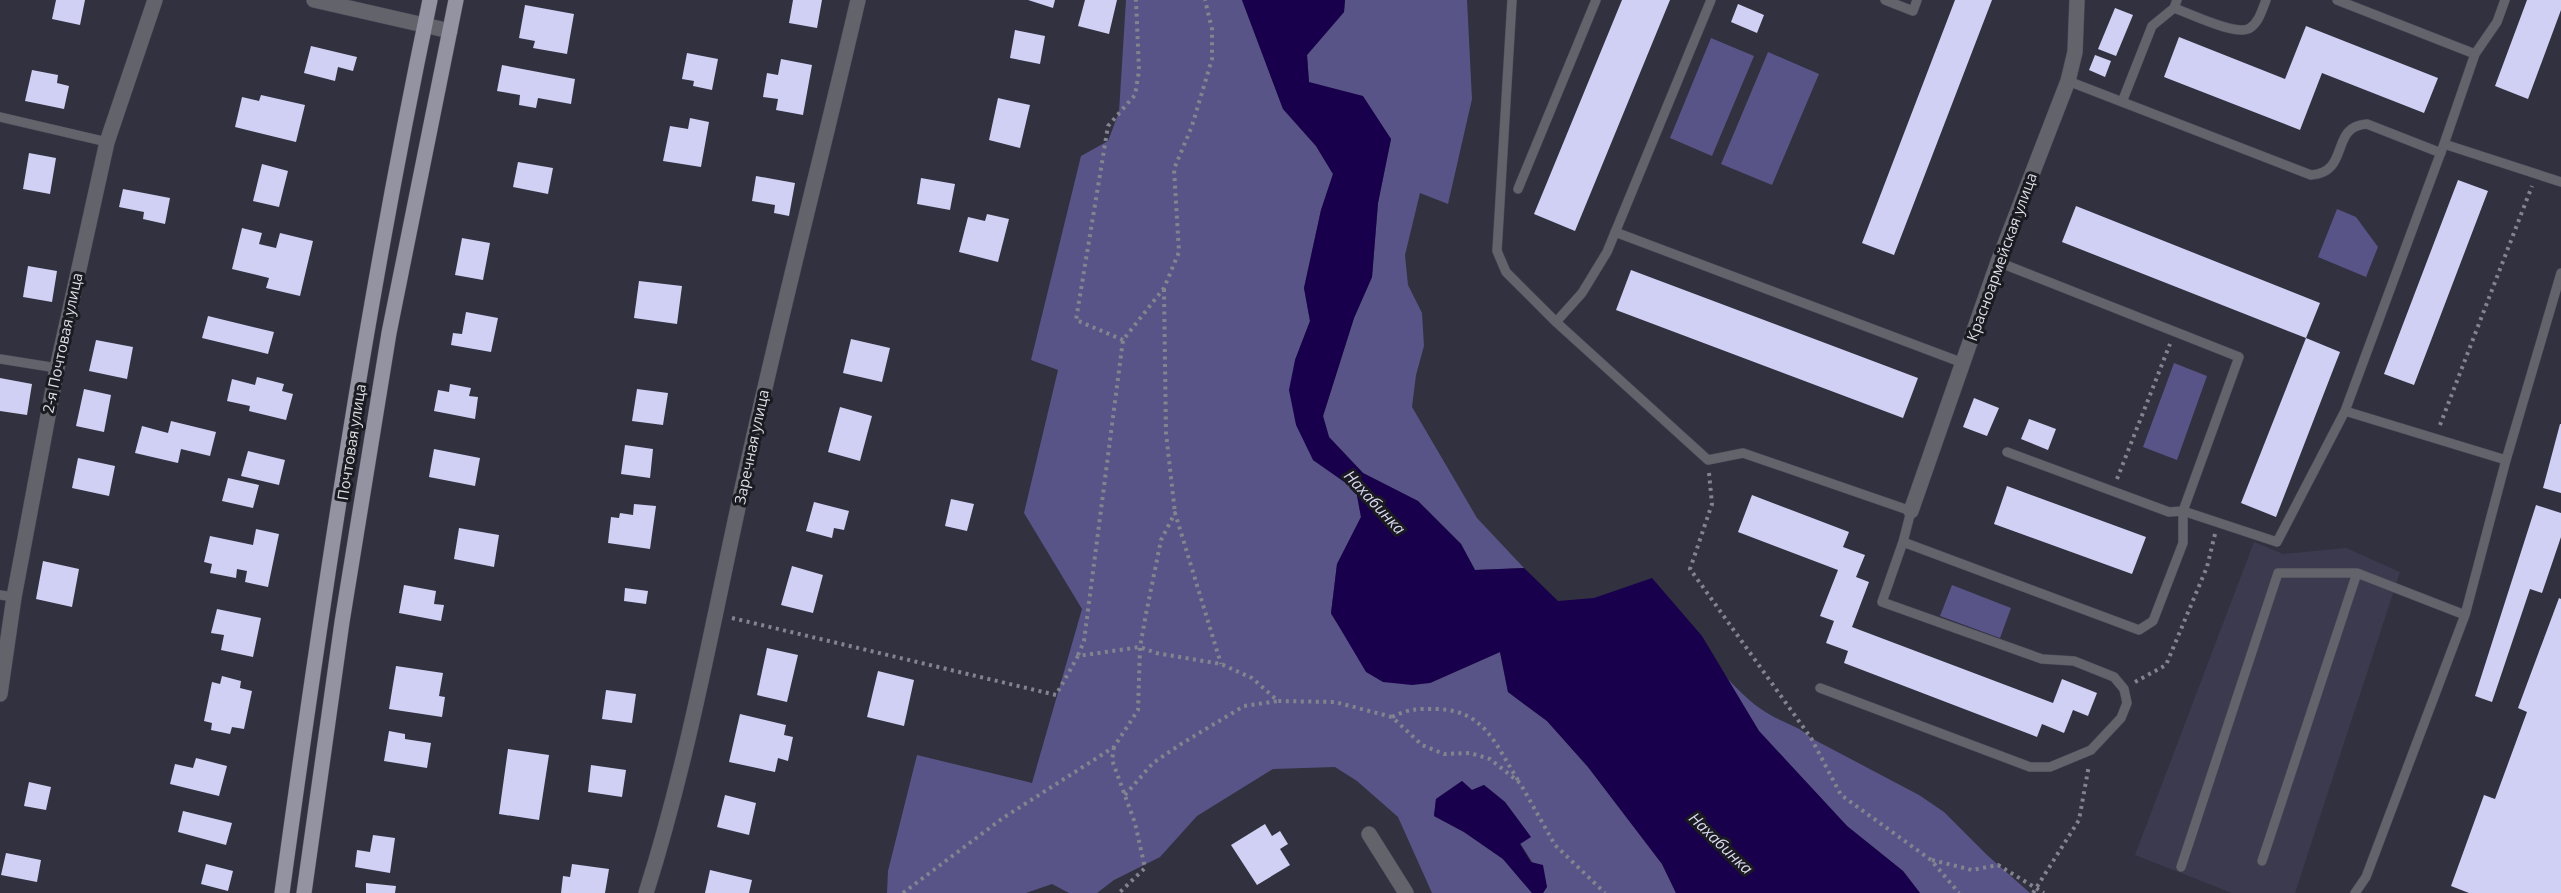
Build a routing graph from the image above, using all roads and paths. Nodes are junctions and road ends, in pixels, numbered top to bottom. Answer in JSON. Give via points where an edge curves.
{"nodes":[{"id":1,"x":155,"y":0,"type":"edge"},
{"id":2,"x":314,"y":0,"type":"edge"},
{"id":3,"x":430,"y":0,"type":"edge"},
{"id":4,"x":456,"y":0,"type":"edge"},
{"id":5,"x":858,"y":0,"type":"edge"},
{"id":6,"x":1136,"y":0,"type":"edge"},
{"id":7,"x":1205,"y":0,"type":"edge"},
{"id":8,"x":1512,"y":0,"type":"edge"},
{"id":9,"x":1596,"y":0,"type":"edge"},
{"id":10,"x":1711,"y":0,"type":"edge"},
{"id":11,"x":1886,"y":0,"type":"edge"},
{"id":12,"x":1917,"y":0,"type":"edge"},
{"id":13,"x":2077,"y":0,"type":"edge"},
{"id":14,"x":2266,"y":0,"type":"edge"},
{"id":15,"x":2337,"y":0,"type":"edge"},
{"id":16,"x":2505,"y":0,"type":"edge"},
{"id":17,"x":2176,"y":4,"type":"edge"},
{"id":18,"x":425,"y":26,"type":"junction"},
{"id":19,"x":450,"y":31,"type":"junction"},
{"id":20,"x":2475,"y":54,"type":"junction"},
{"id":21,"x":2068,"y":81,"type":"junction"},
{"id":22,"x":2122,"y":102,"type":"junction"},
{"id":23,"x":0,"y":117,"type":"edge"},
{"id":24,"x":107,"y":142,"type":"junction"},
{"id":25,"x":2443,"y":148,"type":"junction"},
{"id":26,"x":2537,"y":174,"type":"junction"},
{"id":27,"x":2561,"y":182,"type":"edge"},
{"id":28,"x":1518,"y":189,"type":"dead end"},
{"id":29,"x":1615,"y":232,"type":"junction"},
{"id":30,"x":1998,"y":261,"type":"junction"},
{"id":31,"x":2561,"y":273,"type":"edge"},
{"id":32,"x":1164,"y":288,"type":"junction"},
{"id":33,"x":2556,"y":310,"type":"edge"},
{"id":34,"x":1556,"y":322,"type":"junction"},
{"id":35,"x":2175,"y":332,"type":"junction"},
{"id":36,"x":1123,"y":340,"type":"junction"},
{"id":37,"x":0,"y":359,"type":"edge"},
{"id":38,"x":1963,"y":363,"type":"junction"},
{"id":39,"x":57,"y":368,"type":"junction"},
{"id":40,"x":2345,"y":411,"type":"junction"},
{"id":41,"x":2435,"y":438,"type":"junction"},
{"id":42,"x":2007,"y":452,"type":"dead end"},
{"id":43,"x":1708,"y":460,"type":"junction"},
{"id":44,"x":2506,"y":460,"type":"junction"},
{"id":45,"x":2112,"y":491,"type":"junction"},
{"id":46,"x":1911,"y":511,"type":"junction"},
{"id":47,"x":2183,"y":511,"type":"junction"},
{"id":48,"x":1175,"y":513,"type":"junction"},
{"id":49,"x":2218,"y":522,"type":"junction"},
{"id":50,"x":1903,"y":542,"type":"junction"},
{"id":51,"x":2357,"y":573,"type":"junction"},
{"id":52,"x":7,"y":596,"type":"edge"},
{"id":53,"x":717,"y":614,"type":"junction"},
{"id":54,"x":2465,"y":615,"type":"junction"},
{"id":55,"x":1140,"y":647,"type":"junction"},
{"id":56,"x":1078,"y":656,"type":"junction"},
{"id":57,"x":1221,"y":664,"type":"junction"},
{"id":58,"x":1820,"y":688,"type":"dead end"},
{"id":59,"x":2124,"y":689,"type":"junction"},
{"id":60,"x":0,"y":694,"type":"edge"},
{"id":61,"x":1278,"y":701,"type":"junction"},
{"id":62,"x":1392,"y":717,"type":"junction"},
{"id":63,"x":1114,"y":747,"type":"junction"},
{"id":64,"x":2092,"y":749,"type":"junction"},
{"id":65,"x":1520,"y":783,"type":"junction"},
{"id":66,"x":1125,"y":795,"type":"junction"},
{"id":67,"x":1369,"y":834,"type":"dead end"},
{"id":68,"x":1931,"y":860,"type":"junction"},
{"id":69,"x":2262,"y":861,"type":"dead end"},
{"id":70,"x":2181,"y":867,"type":"dead end"},
{"id":71,"x":2036,"y":888,"type":"junction"},
{"id":72,"x":282,"y":893,"type":"edge"},
{"id":73,"x":304,"y":893,"type":"edge"},
{"id":74,"x":646,"y":893,"type":"edge"},
{"id":75,"x":903,"y":893,"type":"edge"},
{"id":76,"x":1119,"y":893,"type":"edge"},
{"id":77,"x":1406,"y":893,"type":"edge"},
{"id":78,"x":1605,"y":893,"type":"edge"},
{"id":79,"x":1959,"y":893,"type":"edge"},
{"id":80,"x":2033,"y":893,"type":"edge"},
{"id":81,"x":2044,"y":893,"type":"edge"},
{"id":82,"x":2355,"y":893,"type":"edge"}],
"edges":[{"from":1,"to":24,"type":"street","name":"2-я Почтовая улица"},
{"from":2,"to":18,"type":"street"},
{"from":3,"to":18,"type":"main road","name":"Почтовая улица"},
{"from":4,"to":19,"type":"main road","name":"Почтовая улица"},
{"from":5,"to":53,"type":"street","name":"Заречная улица","via":[[752,441]]},
{"from":6,"to":36,"type":"path","via":[[1136,95],[1108,126],[1076,320]]},
{"from":7,"to":32,"type":"path","via":[[1212,29],[1212,58],[1192,126],[1173,169],[1179,252]]},
{"from":8,"to":34,"type":"lane","via":[[1497,251],[1506,272]]},
{"from":9,"to":28,"type":"lane"},
{"from":10,"to":29,"type":"lane"},
{"from":11,"to":12,"type":"lane","via":[[1912,10]]},
{"from":13,"to":21,"type":"street","name":"Красноармейская улица","via":[[2075,52]]},
{"from":14,"to":17,"type":"lane","via":[[2258,20],[2248,30],[2236,31]]},
{"from":15,"to":20,"type":"lane"},
{"from":16,"to":20,"type":"lane","via":[[2497,22]]},
{"from":17,"to":22,"type":"lane","via":[[2152,26]]},
{"from":18,"to":19,"type":"street"},
{"from":18,"to":72,"type":"main road","name":"Почтовая улица","via":[[401,133],[364,348],[320,616]]},
{"from":19,"to":73,"type":"main road","name":"Почтовая улица","via":[[389,333],[342,622]]},
{"from":20,"to":25,"type":"lane"},
{"from":21,"to":22,"type":"lane"},
{"from":21,"to":30,"type":"street","name":"Красноармейская улица"},
{"from":22,"to":25,"type":"lane","via":[[2311,175],[2324,174],[2334,165],[2346,134],[2355,125],[2367,124]]},
{"from":23,"to":24,"type":"lane"},
{"from":24,"to":39,"type":"street","name":"2-я Почтовая улица"},
{"from":25,"to":26,"type":"lane"},
{"from":25,"to":40,"type":"lane"},
{"from":26,"to":27,"type":"lane"},
{"from":26,"to":41,"type":"path"},
{"from":29,"to":34,"type":"lane","via":[[1582,293]]},
{"from":29,"to":38,"type":"lane"},
{"from":30,"to":35,"type":"lane"},
{"from":30,"to":38,"type":"street","name":"Красноармейская улица"},
{"from":31,"to":33,"type":"lane"},
{"from":32,"to":36,"type":"path"},
{"from":32,"to":48,"type":"path","via":[[1166,433]]},
{"from":33,"to":44,"type":"lane"},
{"from":34,"to":43,"type":"lane"},
{"from":35,"to":45,"type":"path"},
{"from":35,"to":47,"type":"lane","via":[[2239,357]]},
{"from":36,"to":56,"type":"path","via":[[1084,641]]},
{"from":37,"to":39,"type":"lane"},
{"from":38,"to":46,"type":"street","name":"Красноармейская улица"},
{"from":39,"to":52,"type":"street","name":"2-я Почтовая улица"},
{"from":40,"to":41,"type":"lane"},
{"from":40,"to":49,"type":"lane","via":[[2277,542]]},
{"from":41,"to":44,"type":"lane"},
{"from":42,"to":45,"type":"lane"},
{"from":43,"to":46,"type":"lane","via":[[1743,453]]},
{"from":43,"to":68,"type":"path","via":[[1712,504],[1690,569],[1811,738],[1842,795]]},
{"from":44,"to":54,"type":"lane"},
{"from":45,"to":47,"type":"lane","via":[[2169,512]]},
{"from":46,"to":50,"type":"lane"},
{"from":47,"to":49,"type":"lane"},
{"from":47,"to":50,"type":"lane","via":[[2183,543],[2153,621],[2139,630]]},
{"from":48,"to":55,"type":"path","via":[[1161,540]]},
{"from":48,"to":57,"type":"path"},
{"from":49,"to":59,"type":"path","via":[[2207,567],[2166,665]]},
{"from":50,"to":59,"type":"lane","via":[[1882,602],[2042,659],[2074,661],[2114,677]]},
{"from":51,"to":54,"type":"lane"},
{"from":51,"to":69,"type":"lane"},
{"from":51,"to":70,"type":"lane","via":[[2278,573]]},
{"from":52,"to":60,"type":"street","name":"2-я Почтовая улица"},
{"from":53,"to":56,"type":"path","via":[[1056,695]]},
{"from":53,"to":74,"type":"street","name":"Заречная улица","via":[[670,818]]},
{"from":54,"to":82,"type":"lane","via":[[2366,877]]},
{"from":55,"to":56,"type":"path"},
{"from":55,"to":57,"type":"path"},
{"from":55,"to":63,"type":"path","via":[[1138,710]]},
{"from":57,"to":61,"type":"path","via":[[1252,678]]},
{"from":58,"to":64,"type":"lane","via":[[2030,767],[2050,768]]},
{"from":59,"to":64,"type":"lane","via":[[2127,703],[2121,718]]},
{"from":61,"to":62,"type":"path","via":[[1335,702]]},
{"from":61,"to":66,"type":"path","via":[[1244,706],[1180,744],[1153,763]]},
{"from":62,"to":65,"type":"path","via":[[1422,745],[1444,754],[1470,753],[1490,759]]},
{"from":62,"to":65,"type":"path","via":[[1412,708],[1467,714],[1486,730]]},
{"from":63,"to":66,"type":"path","via":[[1112,760]]},
{"from":63,"to":75,"type":"path","via":[[1003,818]]},
{"from":64,"to":71,"type":"path","via":[[2079,819]]},
{"from":65,"to":78,"type":"path","via":[[1555,845]]},
{"from":66,"to":76,"type":"path","via":[[1144,868]]},
{"from":67,"to":77,"type":"street"},
{"from":68,"to":71,"type":"path","via":[[1972,870],[1998,865]]},
{"from":68,"to":79,"type":"path"},
{"from":71,"to":80,"type":"path"},
{"from":71,"to":81,"type":"path"}]}
